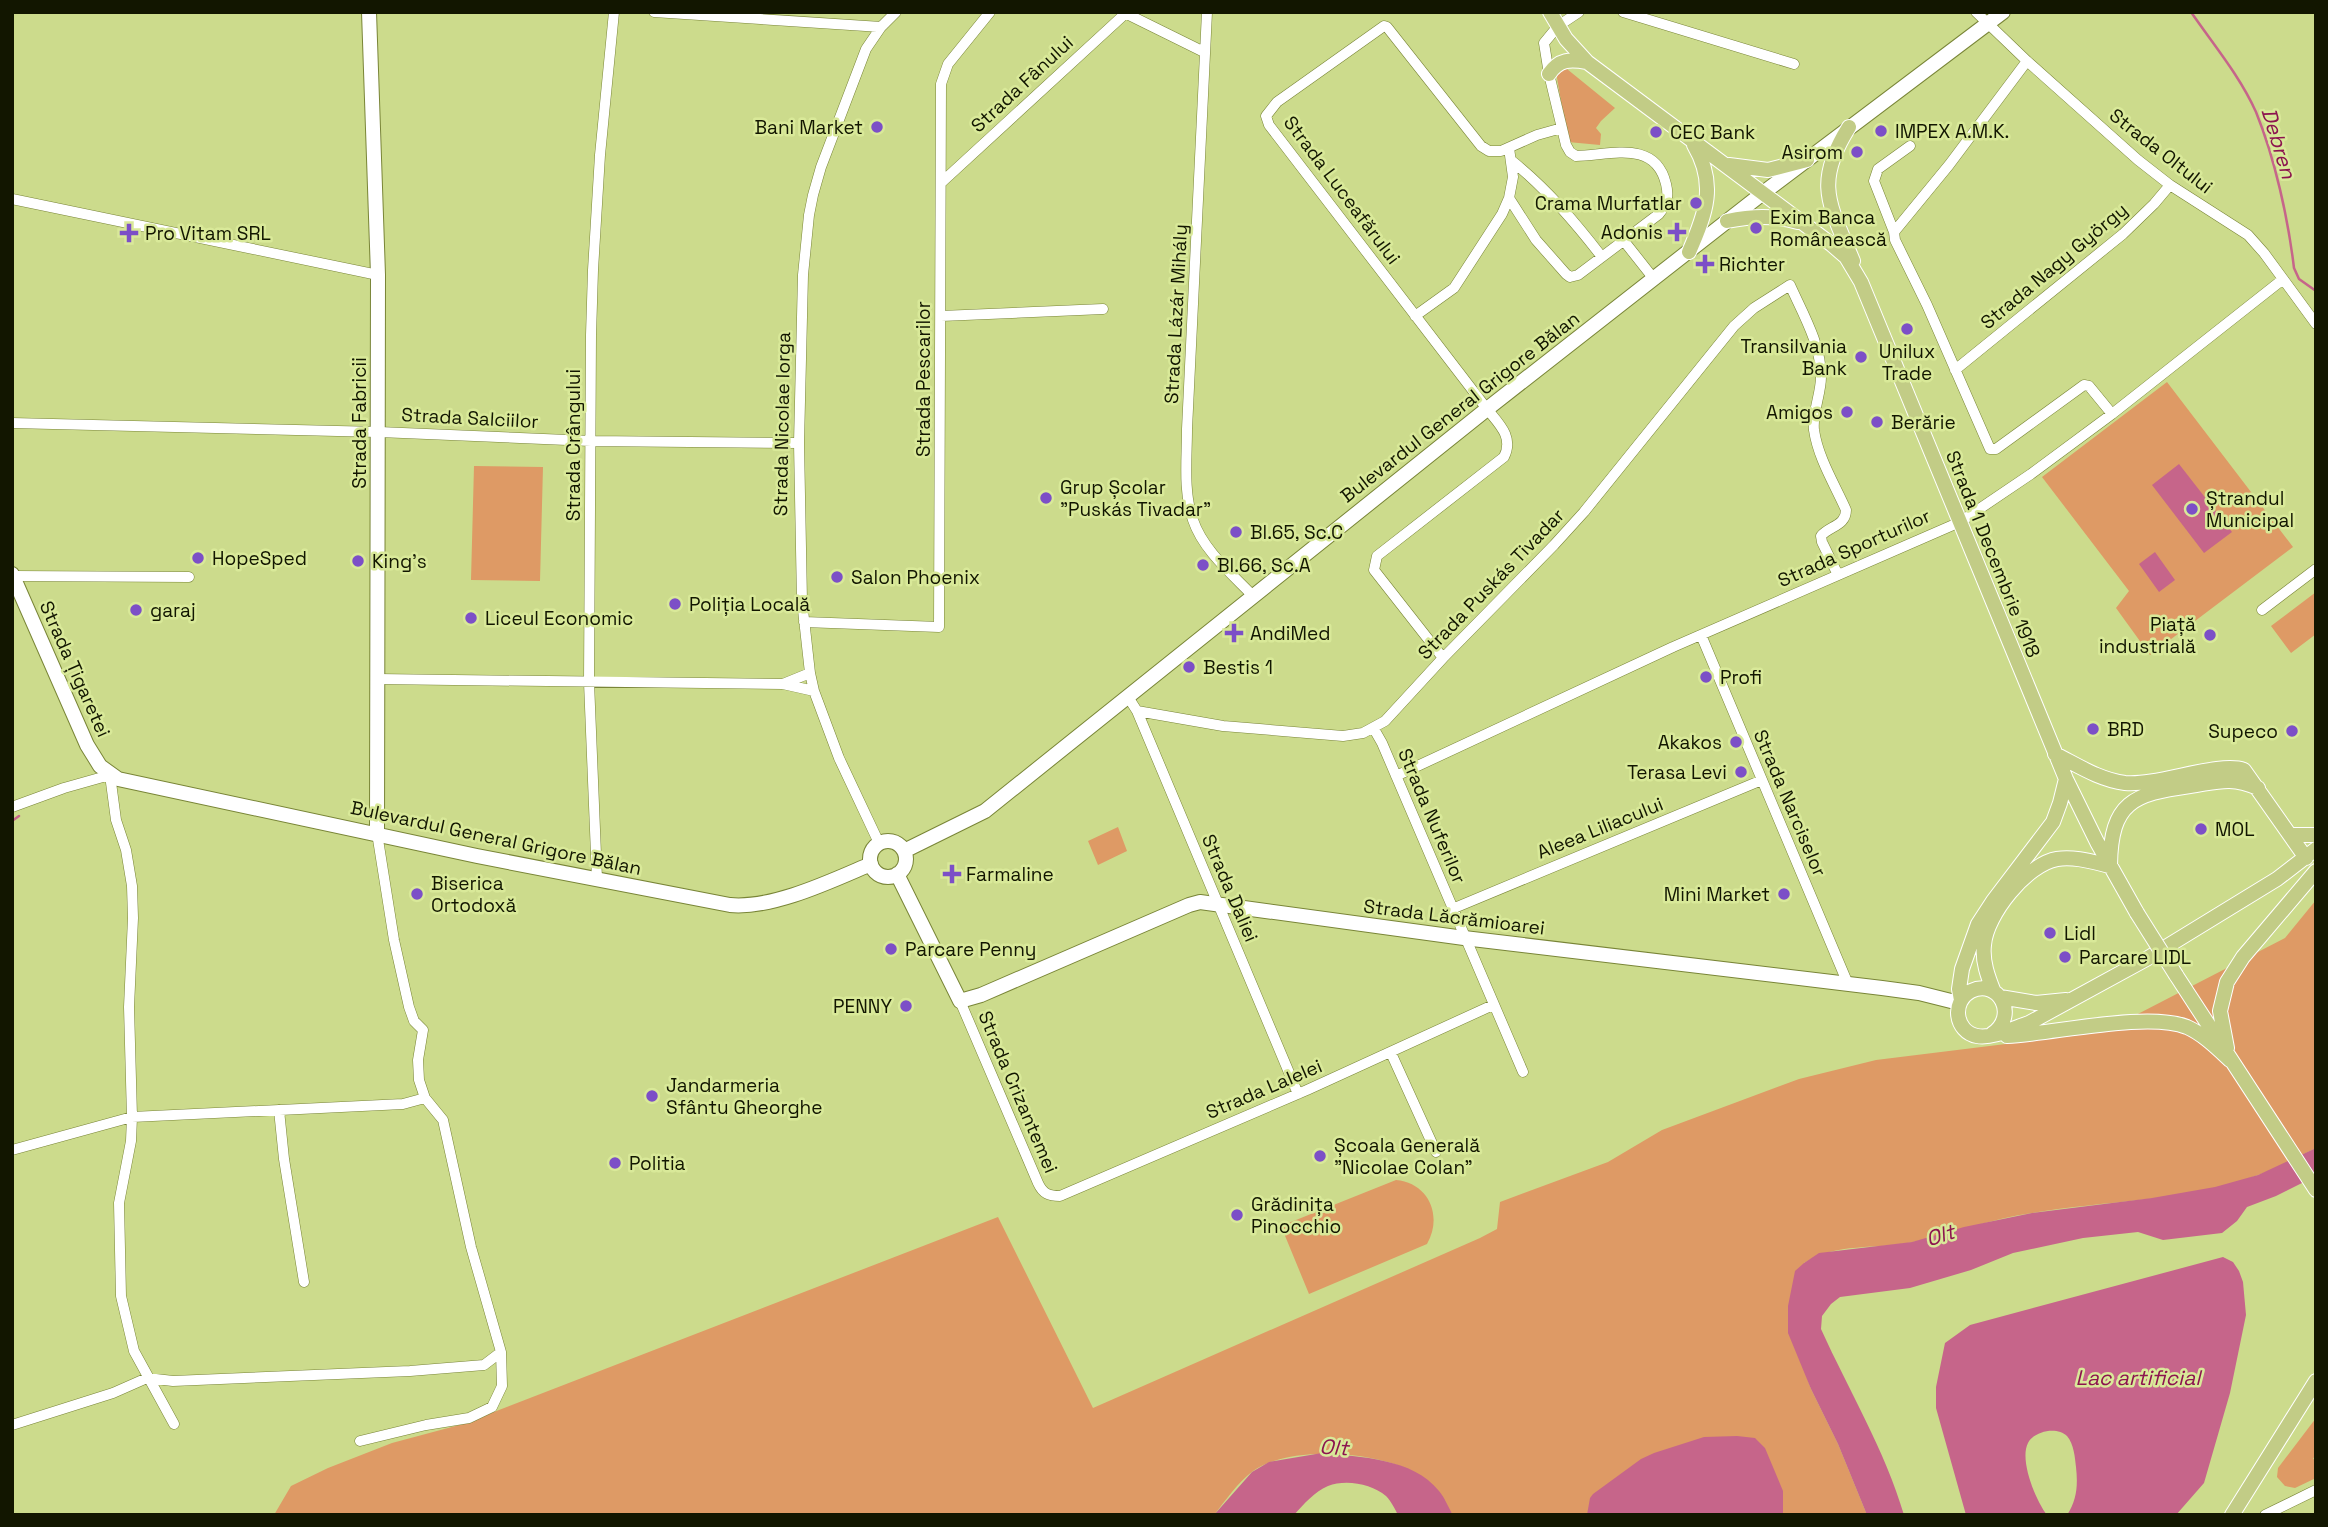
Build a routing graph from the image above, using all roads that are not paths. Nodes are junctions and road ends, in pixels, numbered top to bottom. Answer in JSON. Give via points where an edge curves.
{"nodes":[{"id":1,"x":369,"y":12,"type":"edge"},
{"id":2,"x":614,"y":12,"type":"edge"},
{"id":3,"x":654,"y":12,"type":"edge"},
{"id":4,"x":896,"y":12,"type":"edge"},
{"id":5,"x":990,"y":12,"type":"edge"},
{"id":6,"x":1207,"y":12,"type":"edge"},
{"id":7,"x":1550,"y":12,"type":"edge"},
{"id":8,"x":1579,"y":12,"type":"edge"},
{"id":9,"x":1623,"y":12,"type":"edge"},
{"id":10,"x":1976,"y":12,"type":"edge"},
{"id":11,"x":2003,"y":12,"type":"edge"},
{"id":12,"x":1126,"y":13,"type":"edge"},
{"id":13,"x":1987,"y":24,"type":"junction"},
{"id":14,"x":1558,"y":26,"type":"junction"},
{"id":15,"x":881,"y":27,"type":"junction"},
{"id":16,"x":1204,"y":52,"type":"junction"},
{"id":17,"x":2026,"y":61,"type":"junction"},
{"id":18,"x":1587,"y":62,"type":"junction"},
{"id":19,"x":1794,"y":64,"type":"dead end"},
{"id":20,"x":1549,"y":74,"type":"junction"},
{"id":21,"x":1849,"y":127,"type":"junction"},
{"id":22,"x":1562,"y":128,"type":"junction"},
{"id":23,"x":1692,"y":141,"type":"junction"},
{"id":24,"x":1910,"y":146,"type":"dead end"},
{"id":25,"x":1509,"y":148,"type":"junction"},
{"id":26,"x":1807,"y":160,"type":"junction"},
{"id":27,"x":1512,"y":161,"type":"junction"},
{"id":28,"x":1719,"y":161,"type":"junction"},
{"id":29,"x":942,"y":182,"type":"junction"},
{"id":30,"x":2170,"y":184,"type":"junction"},
{"id":31,"x":1763,"y":193,"type":"junction"},
{"id":32,"x":12,"y":198,"type":"edge"},
{"id":33,"x":1509,"y":198,"type":"junction"},
{"id":34,"x":1727,"y":221,"type":"junction"},
{"id":35,"x":1805,"y":224,"type":"junction"},
{"id":36,"x":1896,"y":229,"type":"junction"},
{"id":37,"x":1624,"y":241,"type":"junction"},
{"id":38,"x":1689,"y":251,"type":"junction"},
{"id":39,"x":1602,"y":257,"type":"junction"},
{"id":40,"x":378,"y":275,"type":"junction"},
{"id":41,"x":1654,"y":279,"type":"junction"},
{"id":42,"x":2282,"y":280,"type":"junction"},
{"id":43,"x":1861,"y":282,"type":"junction"},
{"id":44,"x":1104,"y":309,"type":"dead end"},
{"id":45,"x":941,"y":316,"type":"junction"},
{"id":46,"x":1415,"y":316,"type":"junction"},
{"id":47,"x":2316,"y":324,"type":"edge"},
{"id":48,"x":1955,"y":370,"type":"junction"},
{"id":49,"x":1487,"y":409,"type":"junction"},
{"id":50,"x":2112,"y":414,"type":"junction"},
{"id":51,"x":12,"y":423,"type":"edge"},
{"id":52,"x":379,"y":432,"type":"junction"},
{"id":53,"x":591,"y":441,"type":"junction"},
{"id":54,"x":799,"y":443,"type":"junction"},
{"id":55,"x":1960,"y":522,"type":"junction"},
{"id":56,"x":2316,"y":569,"type":"edge"},
{"id":57,"x":13,"y":575,"type":"edge"},
{"id":58,"x":1838,"y":575,"type":"junction"},
{"id":59,"x":189,"y":577,"type":"dead end"},
{"id":60,"x":1253,"y":596,"type":"junction"},
{"id":61,"x":2262,"y":610,"type":"dead end"},
{"id":62,"x":804,"y":622,"type":"junction"},
{"id":63,"x":1701,"y":635,"type":"junction"},
{"id":64,"x":1443,"y":658,"type":"junction"},
{"id":65,"x":810,"y":673,"type":"junction"},
{"id":66,"x":377,"y":679,"type":"junction"},
{"id":67,"x":589,"y":682,"type":"junction"},
{"id":68,"x":783,"y":684,"type":"junction"},
{"id":69,"x":814,"y":691,"type":"junction"},
{"id":70,"x":1128,"y":697,"type":"junction"},
{"id":71,"x":1137,"y":710,"type":"junction"},
{"id":72,"x":1374,"y":729,"type":"junction"},
{"id":73,"x":2055,"y":754,"type":"junction"},
{"id":74,"x":110,"y":775,"type":"junction"},
{"id":75,"x":1396,"y":776,"type":"junction"},
{"id":76,"x":2066,"y":779,"type":"junction"},
{"id":77,"x":1762,"y":780,"type":"junction"},
{"id":78,"x":2259,"y":789,"type":"junction"},
{"id":79,"x":12,"y":807,"type":"edge"},
{"id":80,"x":377,"y":833,"type":"junction"},
{"id":81,"x":2291,"y":835,"type":"junction"},
{"id":82,"x":2316,"y":835,"type":"edge"},
{"id":83,"x":879,"y":843,"type":"junction"},
{"id":84,"x":904,"y":852,"type":"junction"},
{"id":85,"x":2311,"y":853,"type":"edge"},
{"id":86,"x":871,"y":864,"type":"junction"},
{"id":87,"x":2110,"y":866,"type":"junction"},
{"id":88,"x":2316,"y":871,"type":"edge"},
{"id":89,"x":897,"y":874,"type":"junction"},
{"id":90,"x":597,"y":879,"type":"junction"},
{"id":91,"x":1218,"y":905,"type":"junction"},
{"id":92,"x":1452,"y":909,"type":"junction"},
{"id":93,"x":1464,"y":938,"type":"junction"},
{"id":94,"x":1848,"y":984,"type":"junction"},
{"id":95,"x":1997,"y":994,"type":"junction"},
{"id":96,"x":2081,"y":995,"type":"junction"},
{"id":97,"x":960,"y":1001,"type":"junction"},
{"id":98,"x":1960,"y":1002,"type":"junction"},
{"id":99,"x":1493,"y":1005,"type":"junction"},
{"id":100,"x":1989,"y":1035,"type":"junction"},
{"id":101,"x":1391,"y":1053,"type":"junction"},
{"id":102,"x":2230,"y":1060,"type":"junction"},
{"id":103,"x":1523,"y":1072,"type":"dead end"},
{"id":104,"x":1298,"y":1094,"type":"junction"},
{"id":105,"x":425,"y":1098,"type":"junction"},
{"id":106,"x":279,"y":1110,"type":"junction"},
{"id":107,"x":132,"y":1117,"type":"junction"},
{"id":108,"x":12,"y":1150,"type":"edge"},
{"id":109,"x":1436,"y":1152,"type":"dead end"},
{"id":110,"x":2315,"y":1189,"type":"edge"},
{"id":111,"x":1047,"y":1195,"type":"joint"},
{"id":112,"x":304,"y":1282,"type":"dead end"},
{"id":113,"x":501,"y":1352,"type":"junction"},
{"id":114,"x":147,"y":1378,"type":"junction"},
{"id":115,"x":2316,"y":1381,"type":"edge"},
{"id":116,"x":174,"y":1424,"type":"dead end"},
{"id":117,"x":12,"y":1425,"type":"edge"},
{"id":118,"x":360,"y":1441,"type":"dead end"},
{"id":119,"x":2316,"y":1490,"type":"edge"},
{"id":120,"x":2232,"y":1515,"type":"edge"},
{"id":121,"x":2265,"y":1515,"type":"edge"}],
"edges":[{"from":1,"to":40,"type":"main road","name":"Strada Fabricii"},
{"from":2,"to":53,"type":"street","name":"Strada Crângului","via":[[593,270]]},
{"from":3,"to":15,"type":"street"},
{"from":4,"to":15,"type":"street","name":"Strada Nicolae Iorga"},
{"from":5,"to":29,"type":"street","name":"Strada Pescarilor","via":[[943,74]]},
{"from":6,"to":16,"type":"street","name":"Strada Lázár Mihály"},
{"from":7,"to":14,"type":"main road","name":"Strada 1 Decembrie 1918"},
{"from":8,"to":14,"type":"street"},
{"from":9,"to":19,"type":"street"},
{"from":10,"to":13,"type":"street","name":"Strada Oltului"},
{"from":11,"to":13,"type":"main road","name":"Bulevardul General Grigore Bălan"},
{"from":12,"to":16,"type":"street"},
{"from":12,"to":29,"type":"street","name":"Strada Fânului"},
{"from":13,"to":17,"type":"street","name":"Strada Oltului"},
{"from":13,"to":21,"type":"main road","name":"Bulevardul General Grigore Bălan"},
{"from":14,"to":18,"type":"main road","name":"Strada 1 Decembrie 1918"},
{"from":14,"to":20,"type":"street","via":[[1544,43]]},
{"from":15,"to":54,"type":"street","name":"Strada Nicolae Iorga","via":[[866,49],[821,167],[809,215]]},
{"from":16,"to":60,"type":"street","name":"Strada Lázár Mihály","via":[[1187,429],[1189,507],[1200,534]]},
{"from":17,"to":30,"type":"street","name":"Strada Oltului"},
{"from":17,"to":36,"type":"street"},
{"from":18,"to":20,"type":"main road","via":[[1566,60]]},
{"from":18,"to":23,"type":"main road","name":"Strada 1 Decembrie 1918"},
{"from":20,"to":22,"type":"street"},
{"from":21,"to":26,"type":"main road","name":"Bulevardul General Grigore Bălan"},
{"from":21,"to":43,"type":"main road","via":[[1833,156],[1827,190]]},
{"from":22,"to":25,"type":"street"},
{"from":22,"to":37,"type":"street","via":[[1566,145],[1576,156],[1627,151],[1649,159],[1662,172],[1668,196],[1665,207]]},
{"from":23,"to":28,"type":"main road","name":"Strada 1 Decembrie 1918"},
{"from":23,"to":38,"type":"main road","via":[[1708,190],[1705,213]]},
{"from":24,"to":36,"type":"street","via":[[1878,169],[1874,181]]},
{"from":25,"to":27,"type":"street"},
{"from":25,"to":46,"type":"street","name":"Strada Luceafărului","via":[[1494,152],[1481,146],[1387,27],[1303,83],[1266,116]]},
{"from":26,"to":28,"type":"main road","via":[[1758,170]]},
{"from":26,"to":31,"type":"main road","name":"Bulevardul General Grigore Bălan"},
{"from":27,"to":33,"type":"street"},
{"from":27,"to":39,"type":"street","via":[[1538,182]]},
{"from":28,"to":31,"type":"main road","name":"Strada 1 Decembrie 1918"},
{"from":29,"to":45,"type":"street","name":"Strada Pescarilor"},
{"from":30,"to":42,"type":"street","name":"Strada Oltului","via":[[2248,235]]},
{"from":30,"to":48,"type":"street","name":"Strada Nagy György","via":[[2123,234]]},
{"from":31,"to":34,"type":"main road","name":"Bulevardul General Grigore Bălan"},
{"from":31,"to":35,"type":"main road","name":"Strada 1 Decembrie 1918"},
{"from":32,"to":40,"type":"street"},
{"from":33,"to":39,"type":"street","via":[[1536,240],[1566,274],[1578,275]]},
{"from":33,"to":46,"type":"street","via":[[1454,288]]},
{"from":34,"to":35,"type":"main road","via":[[1770,216]]},
{"from":34,"to":38,"type":"main road","name":"Bulevardul General Grigore Bălan"},
{"from":35,"to":43,"type":"main road","name":"Strada 1 Decembrie 1918","via":[[1846,257]]},
{"from":36,"to":48,"type":"street","via":[[1895,240]]},
{"from":37,"to":39,"type":"street"},
{"from":37,"to":41,"type":"street"},
{"from":38,"to":41,"type":"main road","name":"Bulevardul General Grigore Bălan"},
{"from":40,"to":52,"type":"main road","name":"Strada Fabricii"},
{"from":41,"to":49,"type":"main road","name":"Bulevardul General Grigore Bălan"},
{"from":42,"to":47,"type":"street","name":"Strada Oltului"},
{"from":42,"to":50,"type":"street","name":"Strada Sporturilor"},
{"from":43,"to":55,"type":"main road","name":"Strada 1 Decembrie 1918"},
{"from":44,"to":45,"type":"street"},
{"from":45,"to":62,"type":"street","name":"Strada Pescarilor","via":[[939,626]]},
{"from":46,"to":49,"type":"street","name":"Strada Luceafărului"},
{"from":48,"to":50,"type":"street","via":[[1993,451],[2084,385]]},
{"from":49,"to":60,"type":"main road","name":"Bulevardul General Grigore Bălan"},
{"from":49,"to":64,"type":"street","name":"Strada Luceafărului","via":[[1509,441],[1504,457],[1377,556],[1374,570]]},
{"from":50,"to":55,"type":"street","name":"Strada Sporturilor"},
{"from":51,"to":52,"type":"street","name":"Strada Salciilor"},
{"from":52,"to":53,"type":"street","name":"Strada Salciilor"},
{"from":52,"to":66,"type":"main road","name":"Strada Fabricii"},
{"from":53,"to":54,"type":"street","name":"Strada Salciilor"},
{"from":53,"to":67,"type":"street","name":"Strada Crângului"},
{"from":54,"to":62,"type":"street","name":"Strada Nicolae Iorga"},
{"from":55,"to":58,"type":"street","name":"Strada Sporturilor"},
{"from":55,"to":73,"type":"main road","name":"Strada 1 Decembrie 1918"},
{"from":56,"to":61,"type":"street"},
{"from":57,"to":59,"type":"street"},
{"from":57,"to":74,"type":"main road","name":"Strada Țigaretei","via":[[87,746]]},
{"from":58,"to":63,"type":"street","name":"Strada Sporturilor"},
{"from":58,"to":64,"type":"street","name":"Strada Puskás Tivadar","via":[[1821,536],[1841,523],[1846,510],[1816,439],[1813,426],[1820,359],[1790,285],[1734,326],[1577,520]]},
{"from":60,"to":70,"type":"main road","name":"Bulevardul General Grigore Bălan"},
{"from":62,"to":65,"type":"street","name":"Strada Nicolae Iorga"},
{"from":63,"to":75,"type":"street","name":"Strada Sporturilor"},
{"from":63,"to":77,"type":"street","name":"Strada Narciselor"},
{"from":64,"to":72,"type":"street","name":"Strada Puskás Tivadar"},
{"from":65,"to":68,"type":"street"},
{"from":65,"to":69,"type":"street","name":"Strada Nicolae Iorga"},
{"from":66,"to":67,"type":"street"},
{"from":66,"to":80,"type":"main road","name":"Strada Fabricii"},
{"from":67,"to":68,"type":"street"},
{"from":67,"to":90,"type":"street","name":"Strada Crângului"},
{"from":68,"to":69,"type":"street"},
{"from":69,"to":83,"type":"street","name":"Strada Nicolae Iorga"},
{"from":70,"to":71,"type":"street","name":"Strada Daliei"},
{"from":70,"to":84,"type":"main road","name":"Bulevardul General Grigore Bălan","via":[[985,811]]},
{"from":71,"to":72,"type":"street","via":[[1223,726],[1352,736]]},
{"from":71,"to":91,"type":"street","name":"Strada Daliei"},
{"from":72,"to":75,"type":"street","name":"Strada Nuferilor"},
{"from":73,"to":76,"type":"main road","name":"Strada 1 Decembrie 1918"},
{"from":73,"to":78,"type":"main road","via":[[2102,777],[2127,783],[2229,768],[2244,770]]},
{"from":74,"to":79,"type":"street"},
{"from":74,"to":80,"type":"main road","name":"Bulevardul General Grigore Bălan"},
{"from":74,"to":107,"type":"street","via":[[132,886]]},
{"from":75,"to":92,"type":"street","name":"Strada Nuferilor"},
{"from":76,"to":87,"type":"main road","name":"Strada 1 Decembrie 1918"},
{"from":76,"to":98,"type":"main road","via":[[2053,822],[1978,924],[1959,980]]},
{"from":77,"to":92,"type":"street","name":"Aleea Liliacului"},
{"from":77,"to":94,"type":"street","name":"Strada Narciselor"},
{"from":78,"to":81,"type":"main road"},
{"from":78,"to":87,"type":"main road","via":[[2242,781],[2224,780],[2136,799],[2126,806],[2115,826]]},
{"from":80,"to":90,"type":"main road","name":"Bulevardul General Grigore Bălan"},
{"from":80,"to":105,"type":"street","via":[[409,1007],[423,1030],[418,1060]]},
{"from":81,"to":82,"type":"main road"},
{"from":81,"to":85,"type":"main road"},
{"from":83,"to":84,"type":"main road","via":[[896,843]]},
{"from":83,"to":86,"type":"main road","via":[[871,852]]},
{"from":84,"to":89,"type":"main road","via":[[905,862]]},
{"from":85,"to":96,"type":"main road","via":[[2277,879]]},
{"from":86,"to":89,"type":"main road","via":[[882,876]]},
{"from":86,"to":90,"type":"main road","name":"Bulevardul General Grigore Bălan","via":[[779,899],[742,906]]},
{"from":87,"to":95,"type":"main road","via":[[2060,858],[2044,863],[2021,881],[1992,919],[1984,939],[1985,965]]},
{"from":87,"to":102,"type":"main road","name":"Strada 1 Decembrie 1918","bridge":true},
{"from":88,"to":102,"type":"main road","via":[[2227,982],[2220,1011]]},
{"from":89,"to":97,"type":"main road"},
{"from":91,"to":93,"type":"main road","name":"Strada Lăcrămioarei"},
{"from":91,"to":97,"type":"main road","name":"Strada Lăcrămioarei","via":[[1189,905]]},
{"from":91,"to":104,"type":"street","name":"Strada Daliei"},
{"from":92,"to":93,"type":"street","name":"Strada Nuferilor"},
{"from":93,"to":94,"type":"main road","name":"Strada Lăcrămioarei"},
{"from":93,"to":99,"type":"street","name":"Strada Nuferilor"},
{"from":94,"to":98,"type":"main road","name":"Strada Lăcrămioarei"},
{"from":95,"to":96,"type":"main road","via":[[2036,1003]]},
{"from":95,"to":98,"type":"main road","via":[[1972,990]]},
{"from":95,"to":100,"type":"main road","via":[[2004,1003],[2005,1017]]},
{"from":96,"to":100,"type":"main road","via":[[2029,1023]]},
{"from":97,"to":111,"type":"street","name":"Strada Crizantemei"},
{"from":98,"to":100,"type":"main road","via":[[1960,1024],[1971,1034]]},
{"from":99,"to":101,"type":"street","name":"Strada Lalelei"},
{"from":99,"to":103,"type":"street","name":"Strada Nuferilor"},
{"from":100,"to":102,"type":"main road","via":[[2162,1021],[2189,1027]]},
{"from":101,"to":104,"type":"street","name":"Strada Lalelei"},
{"from":101,"to":109,"type":"street"},
{"from":102,"to":110,"type":"main road","name":"Strada 1 Decembrie 1918"},
{"from":104,"to":111,"type":"street","name":"Strada Lalelei","via":[[1060,1196]]},
{"from":105,"to":106,"type":"street","via":[[403,1104]]},
{"from":105,"to":113,"type":"street","via":[[443,1120],[471,1247]]},
{"from":106,"to":107,"type":"street"},
{"from":106,"to":112,"type":"street"},
{"from":107,"to":108,"type":"street"},
{"from":107,"to":114,"type":"street","via":[[119,1203],[121,1296],[134,1351]]},
{"from":113,"to":114,"type":"street","via":[[484,1365],[422,1370],[173,1381]]},
{"from":113,"to":118,"type":"street","via":[[502,1386],[492,1407],[469,1418]]},
{"from":114,"to":116,"type":"street"},
{"from":114,"to":117,"type":"street"},
{"from":115,"to":120,"type":"main road"},
{"from":119,"to":121,"type":"street"}]}
